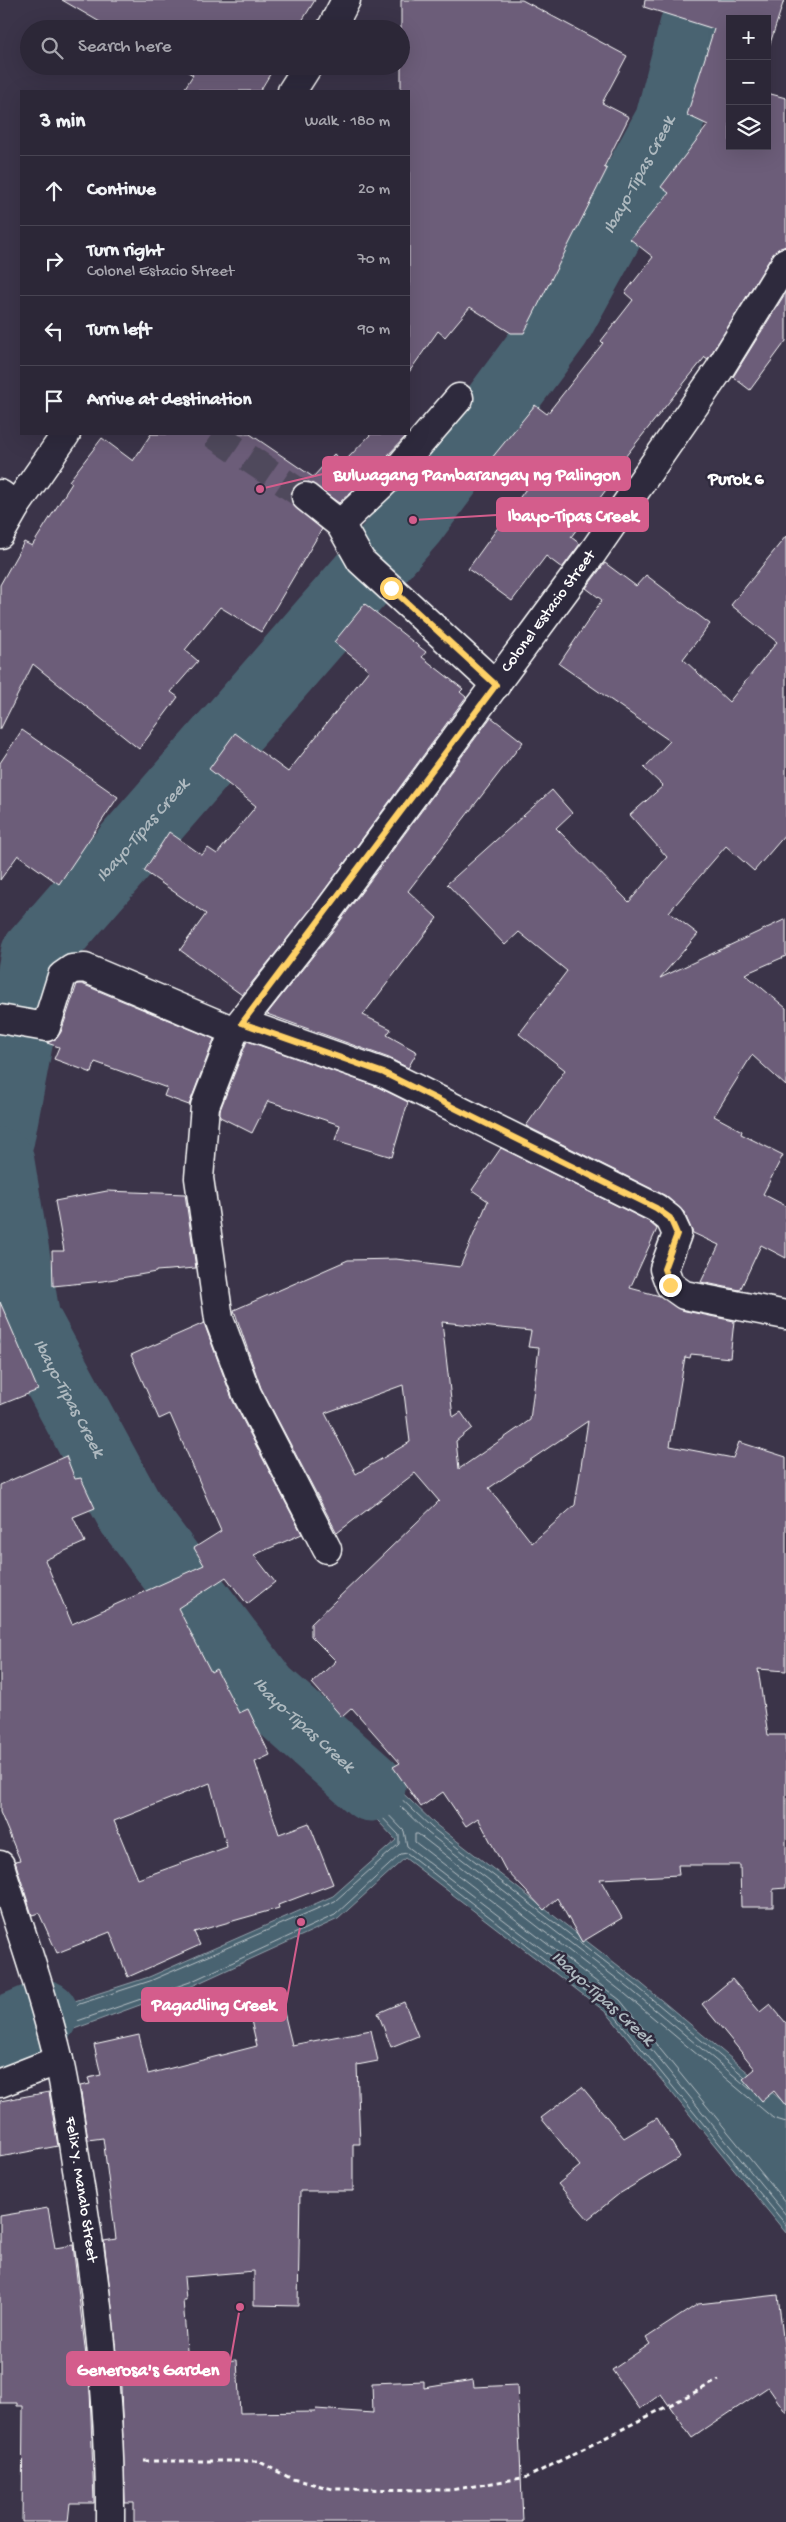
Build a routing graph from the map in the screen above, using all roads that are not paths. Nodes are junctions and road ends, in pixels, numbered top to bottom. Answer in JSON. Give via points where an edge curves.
{"nodes":[{"id":1,"x":346,"y":0,"type":"edge"},
{"id":2,"x":336,"y":20,"type":"edge"},
{"id":3,"x":302,"y":75,"type":"edge"},
{"id":4,"x":293,"y":90,"type":"edge"},
{"id":5,"x":786,"y":262,"type":"edge"},
{"id":6,"x":459,"y":398,"type":"dead end"},
{"id":7,"x":65,"y":435,"type":"edge"},
{"id":8,"x":306,"y":498,"type":"tunnel mouth"},
{"id":9,"x":8,"y":500,"type":"edge"},
{"id":10,"x":340,"y":524,"type":"junction"},
{"id":11,"x":0,"y":534,"type":"edge"},
{"id":12,"x":496,"y":685,"type":"junction"},
{"id":13,"x":0,"y":1019,"type":"edge"},
{"id":14,"x":238,"y":1027,"type":"junction"},
{"id":15,"x":786,"y":1315,"type":"edge"},
{"id":16,"x":327,"y":1549,"type":"dead end"},
{"id":17,"x":0,"y":1865,"type":"edge"},
{"id":18,"x":4,"y":1897,"type":"edge"},
{"id":19,"x":59,"y":2060,"type":"junction"},
{"id":20,"x":0,"y":2083,"type":"edge"},
{"id":21,"x":110,"y":2522,"type":"edge"}],
"edges":[{"from":1,"to":2,"type":"street"},
{"from":3,"to":4,"type":"street"},
{"from":5,"to":12,"type":"street","name":"Colonel Estacio Street","via":[[720,370]]},
{"from":6,"to":10,"type":"street","via":[[396,471]]},
{"from":7,"to":9,"type":"street"},
{"from":8,"to":10,"type":"street"},
{"from":9,"to":11,"type":"street"},
{"from":10,"to":12,"type":"street","via":[[362,560]]},
{"from":12,"to":14,"type":"street","name":"Colonel Estacio Street"},
{"from":13,"to":14,"type":"street","via":[[46,1028],[62,976],[72,969],[85,968]]},
{"from":14,"to":15,"type":"street","via":[[384,1073],[656,1208],[670,1218],[677,1234],[664,1269],[670,1285],[684,1295]]},
{"from":14,"to":16,"type":"street","name":"Colonel Estacio Street","via":[[205,1106],[200,1178],[219,1319],[247,1394]]},
{"from":17,"to":18,"type":"street","name":"Felix Y. Manalo Street"},
{"from":18,"to":19,"type":"street","name":"Felix Y. Manalo Street","via":[[45,2006]]},
{"from":19,"to":20,"type":"street"},
{"from":19,"to":21,"type":"street","name":"Felix Y. Manalo Street","via":[[90,2243],[108,2403]]}]}
